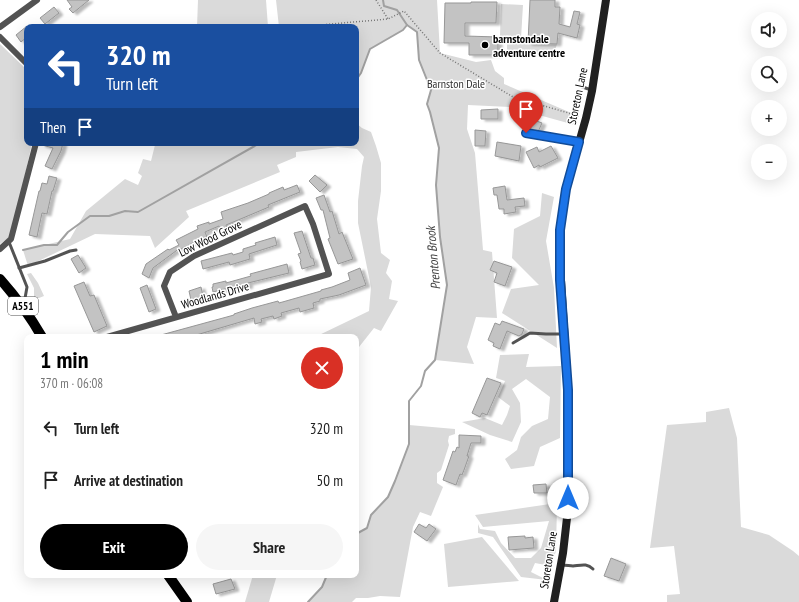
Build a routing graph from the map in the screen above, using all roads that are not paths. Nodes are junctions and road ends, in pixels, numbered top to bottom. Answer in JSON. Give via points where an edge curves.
{"nodes":[{"id":1,"x":37,"y":0,"type":"edge"},
{"id":2,"x":606,"y":0,"type":"edge"},
{"id":3,"x":0,"y":27,"type":"edge"},
{"id":4,"x":0,"y":37,"type":"edge"},
{"id":5,"x":24,"y":61,"type":"edge"},
{"id":6,"x":580,"y":86,"type":"dead end"},
{"id":7,"x":592,"y":91,"type":"junction"},
{"id":8,"x":524,"y":126,"type":"dead end"},
{"id":9,"x":579,"y":142,"type":"junction"},
{"id":10,"x":35,"y":146,"type":"edge"},
{"id":11,"x":9,"y":242,"type":"junction"},
{"id":12,"x":0,"y":249,"type":"edge"},
{"id":13,"x":76,"y":250,"type":"dead end"},
{"id":14,"x":19,"y":268,"type":"junction"},
{"id":15,"x":329,"y":274,"type":"joint"},
{"id":16,"x":0,"y":279,"type":"edge"},
{"id":17,"x":24,"y":308,"type":"junction"},
{"id":18,"x":176,"y":317,"type":"junction"},
{"id":19,"x":40,"y":334,"type":"edge"},
{"id":20,"x":117,"y":334,"type":"edge"},
{"id":21,"x":564,"y":334,"type":"junction"},
{"id":22,"x":513,"y":343,"type":"dead end"},
{"id":23,"x":560,"y":565,"type":"junction"},
{"id":24,"x":594,"y":569,"type":"dead end"},
{"id":25,"x":170,"y":578,"type":"edge"},
{"id":26,"x":186,"y":602,"type":"edge"},
{"id":27,"x":554,"y":602,"type":"edge"}],
"edges":[{"from":1,"to":3,"type":"street"},
{"from":2,"to":7,"type":"street","name":"Storeton Lane"},
{"from":4,"to":5,"type":"street"},
{"from":6,"to":7,"type":"lane"},
{"from":7,"to":9,"type":"street","name":"Storeton Lane"},
{"from":8,"to":9,"type":"lane","via":[[526,133]]},
{"from":9,"to":21,"type":"street","name":"Storeton Lane","via":[[566,189],[560,230]]},
{"from":10,"to":11,"type":"street"},
{"from":11,"to":12,"type":"street"},
{"from":11,"to":14,"type":"lane"},
{"from":13,"to":14,"type":"lane"},
{"from":14,"to":17,"type":"lane","via":[[27,288]]},
{"from":15,"to":18,"type":"street","name":"Woodlands Drive"},
{"from":15,"to":18,"type":"street","name":"Low Wood Grove","via":[[305,206],[194,256],[170,272],[164,286]]},
{"from":16,"to":17,"type":"main road","number":"A551"},
{"from":17,"to":19,"type":"main road","number":"A551"},
{"from":18,"to":20,"type":"street","name":"Woodlands Drive"},
{"from":21,"to":22,"type":"lane","via":[[530,333]]},
{"from":21,"to":23,"type":"street","name":"Storeton Lane","via":[[568,390],[568,509]]},
{"from":23,"to":24,"type":"lane","via":[[586,564]]},
{"from":23,"to":27,"type":"street","name":"Storeton Lane"},
{"from":25,"to":26,"type":"main road"}]}
